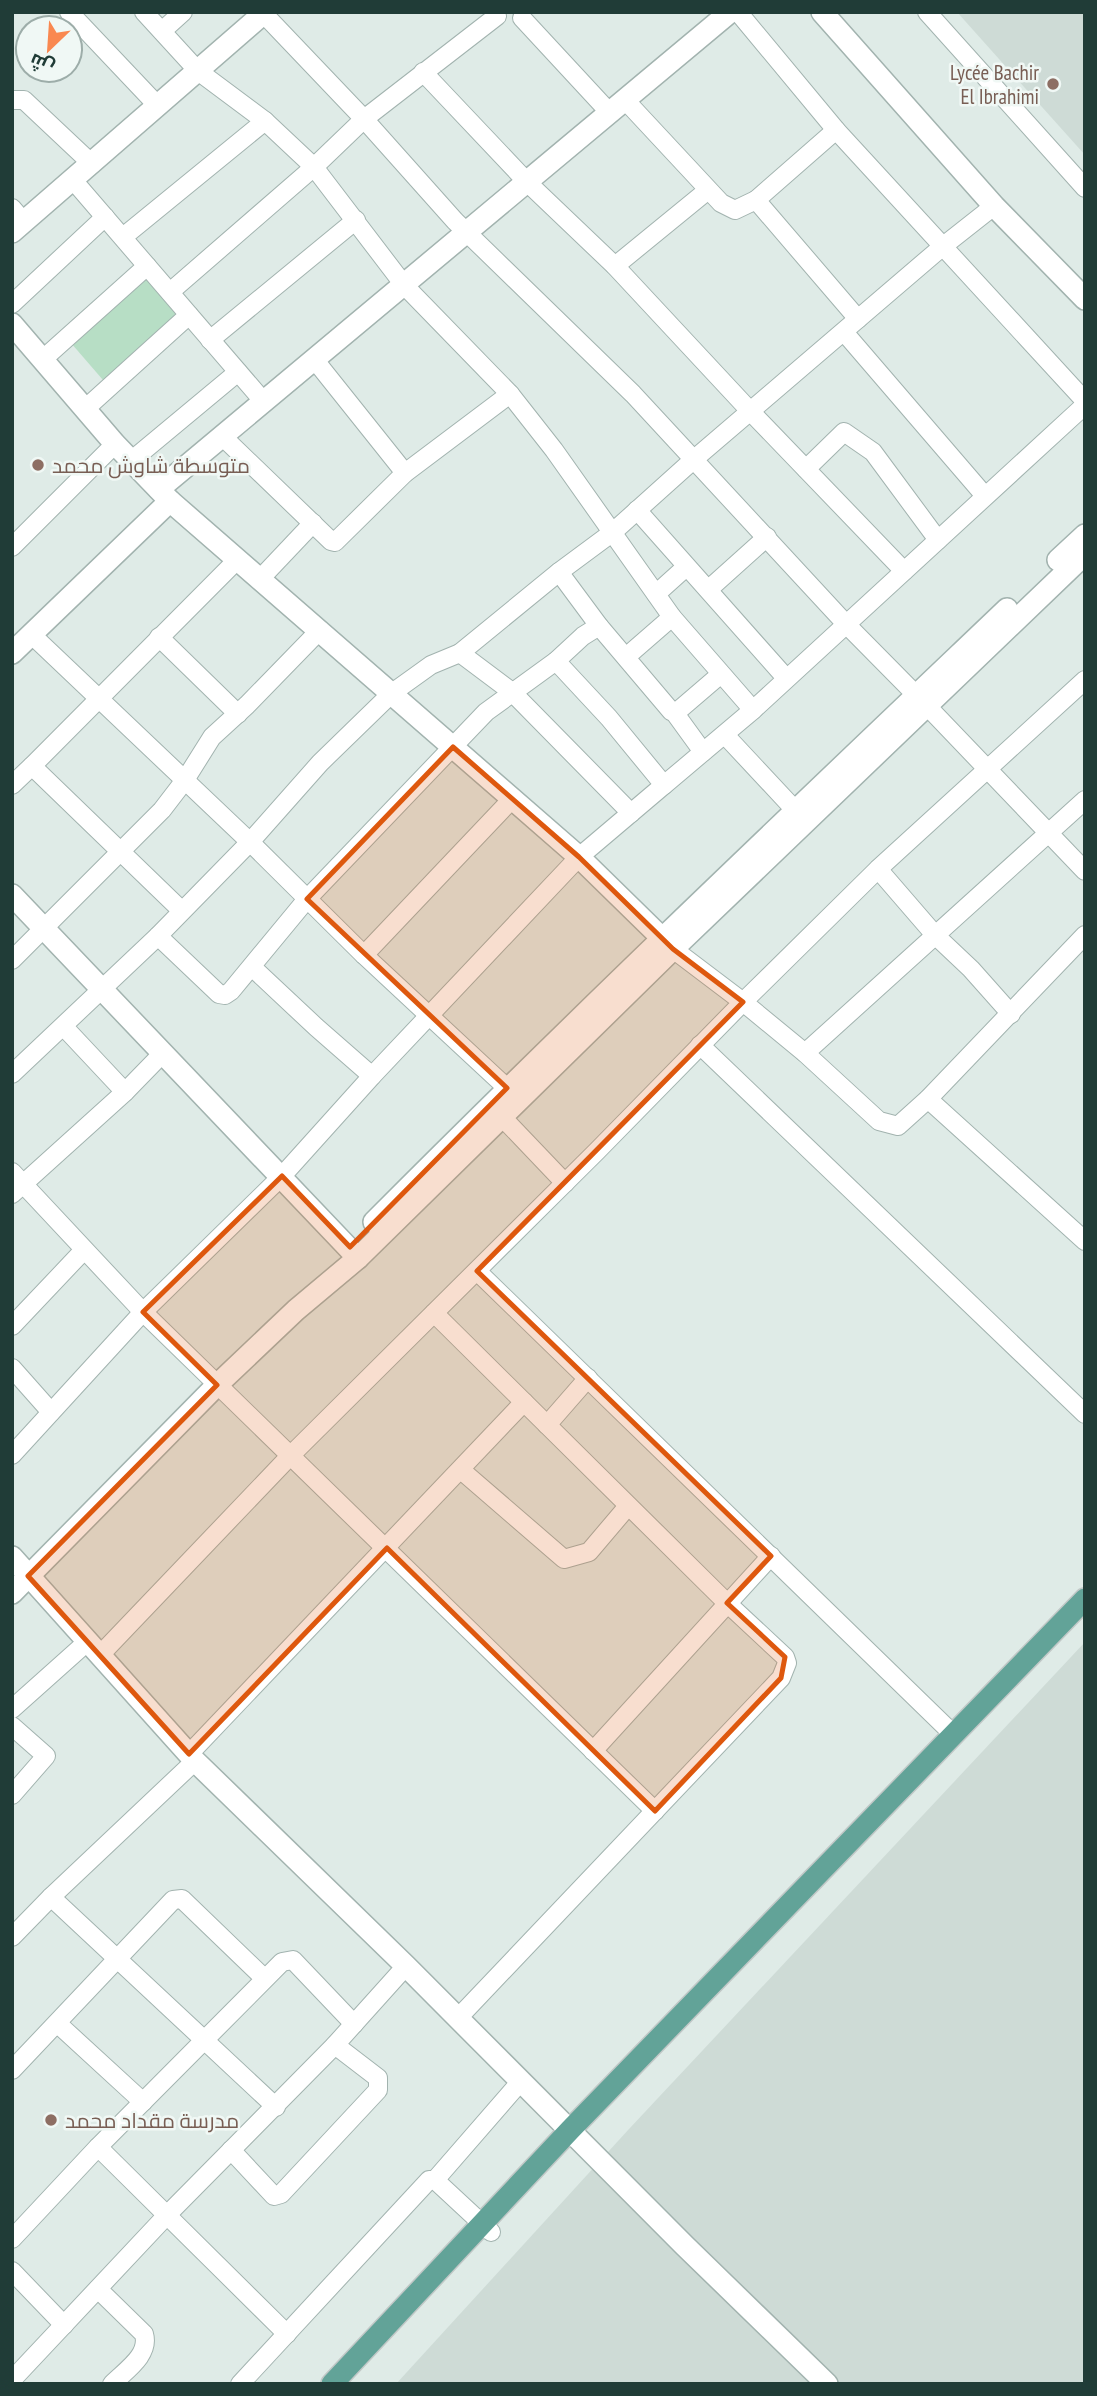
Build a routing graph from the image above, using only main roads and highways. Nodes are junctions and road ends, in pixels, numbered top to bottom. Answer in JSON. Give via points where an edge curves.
{"nodes":[{"id":1,"x":1085,"y":1599,"type":"edge"},
{"id":2,"x":1085,"y":1614,"type":"edge"},
{"id":3,"x":574,"y":2134,"type":"junction"},
{"id":4,"x":486,"y":2228,"type":"junction"},
{"id":5,"x":332,"y":2384,"type":"edge"},
{"id":6,"x":347,"y":2384,"type":"edge"}],
"edges":[{"from":1,"to":3,"type":"main road"},
{"from":2,"to":3,"type":"main road"},
{"from":3,"to":4,"type":"main road"},
{"from":4,"to":5,"type":"main road"},
{"from":4,"to":6,"type":"main road"}]}
